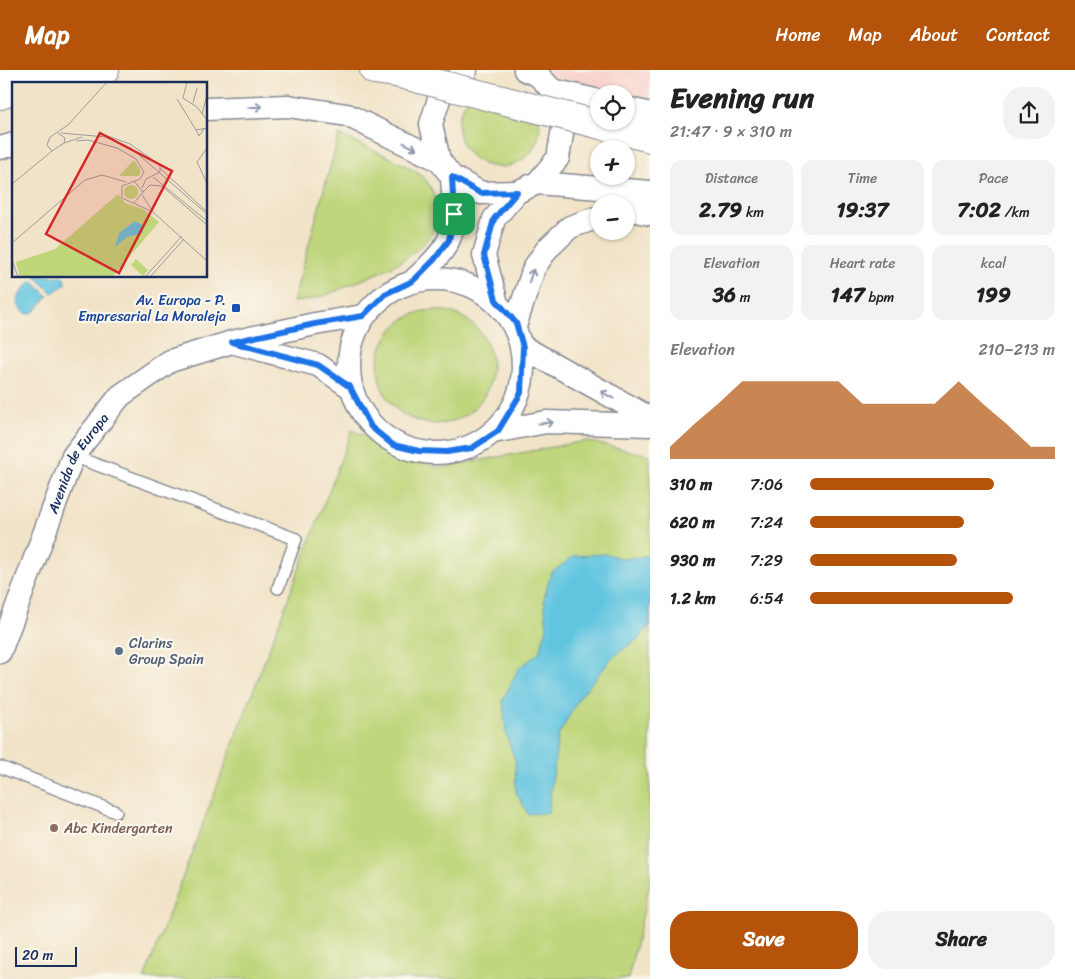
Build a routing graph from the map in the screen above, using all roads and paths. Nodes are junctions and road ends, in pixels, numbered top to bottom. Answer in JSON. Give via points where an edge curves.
{"nodes":[{"id":1,"x":26,"y":70,"type":"edge"},
{"id":2,"x":105,"y":70,"type":"edge"},
{"id":3,"x":120,"y":70,"type":"edge"},
{"id":4,"x":466,"y":70,"type":"edge"},
{"id":5,"x":525,"y":70,"type":"edge"},
{"id":6,"x":385,"y":72,"type":"edge"},
{"id":7,"x":0,"y":82,"type":"edge"},
{"id":8,"x":37,"y":82,"type":"edge"},
{"id":9,"x":85,"y":82,"type":"edge"},
{"id":10,"x":552,"y":90,"type":"junction"},
{"id":11,"x":208,"y":109,"type":"edge"},
{"id":12,"x":590,"y":109,"type":"edge"},
{"id":13,"x":635,"y":110,"type":"edge"},
{"id":14,"x":590,"y":111,"type":"edge"},
{"id":15,"x":650,"y":114,"type":"edge"},
{"id":16,"x":633,"y":130,"type":"edge"},
{"id":17,"x":650,"y":138,"type":"edge"},
{"id":18,"x":445,"y":169,"type":"junction"},
{"id":19,"x":527,"y":187,"type":"junction"},
{"id":20,"x":650,"y":192,"type":"edge"},
{"id":21,"x":635,"y":211,"type":"edge"},
{"id":22,"x":650,"y":214,"type":"edge"},
{"id":23,"x":590,"y":220,"type":"edge"},
{"id":24,"x":413,"y":281,"type":"junction"},
{"id":25,"x":496,"y":300,"type":"junction"},
{"id":26,"x":363,"y":316,"type":"junction"},
{"id":27,"x":516,"y":323,"type":"junction"},
{"id":28,"x":232,"y":342,"type":"junction"},
{"id":29,"x":523,"y":347,"type":"junction"},
{"id":30,"x":350,"y":387,"type":"junction"},
{"id":31,"x":650,"y":419,"type":"edge"},
{"id":32,"x":498,"y":431,"type":"junction"},
{"id":33,"x":73,"y":456,"type":"junction"},
{"id":34,"x":278,"y":588,"type":"dead end"},
{"id":35,"x":0,"y":652,"type":"edge"},
{"id":36,"x":0,"y":768,"type":"edge"},
{"id":37,"x":116,"y":812,"type":"dead end"}],
"edges":[{"from":1,"to":7,"type":"street"},
{"from":2,"to":8,"type":"main road","via":[[53,76]]},
{"from":3,"to":9,"type":"main road"},
{"from":4,"to":18,"type":"street","via":[[441,93],[431,124]]},
{"from":5,"to":10,"type":"street","via":[[538,75]]},
{"from":6,"to":14,"type":"main road","bridge":true},
{"from":10,"to":12,"type":"street"},
{"from":10,"to":19,"type":"street","via":[[564,122],[558,158]]},
{"from":11,"to":18,"type":"street","one_way":true,"via":[[288,106],[347,115]]},
{"from":13,"to":15,"type":"street"},
{"from":16,"to":17,"type":"main road"},
{"from":18,"to":19,"type":"street","via":[[480,193]]},
{"from":18,"to":24,"type":"street","via":[[454,214],[449,240]]},
{"from":19,"to":20,"type":"street"},
{"from":19,"to":25,"type":"street","via":[[494,219],[484,255]]},
{"from":21,"to":22,"type":"street"},
{"from":27,"to":23,"type":"street","one_way":true,"via":[[534,268],[547,249],[570,227]]},
{"from":24,"to":25,"type":"street","via":[[459,281]]},
{"from":24,"to":26,"type":"street","via":[[385,294]]},
{"from":25,"to":27,"type":"street"},
{"from":26,"to":28,"type":"street","name":"Avenida de Europa"},
{"from":26,"to":30,"type":"street","via":[[348,357]]},
{"from":27,"to":29,"type":"street"},
{"from":28,"to":30,"type":"street","via":[[318,365]]},
{"from":28,"to":33,"type":"street","name":"Avenida de Europa","via":[[170,361],[120,396]]},
{"from":31,"to":29,"type":"street","one_way":true},
{"from":29,"to":32,"type":"street","via":[[521,393]]},
{"from":30,"to":32,"type":"street","via":[[371,427],[393,445],[419,451],[447,452],[472,448]]},
{"from":32,"to":31,"type":"street","one_way":true,"via":[[546,422]]},
{"from":33,"to":34,"type":"lane","via":[[296,539]]},
{"from":33,"to":35,"type":"street","name":"Avenida de Europa"},
{"from":36,"to":37,"type":"lane"}]}
